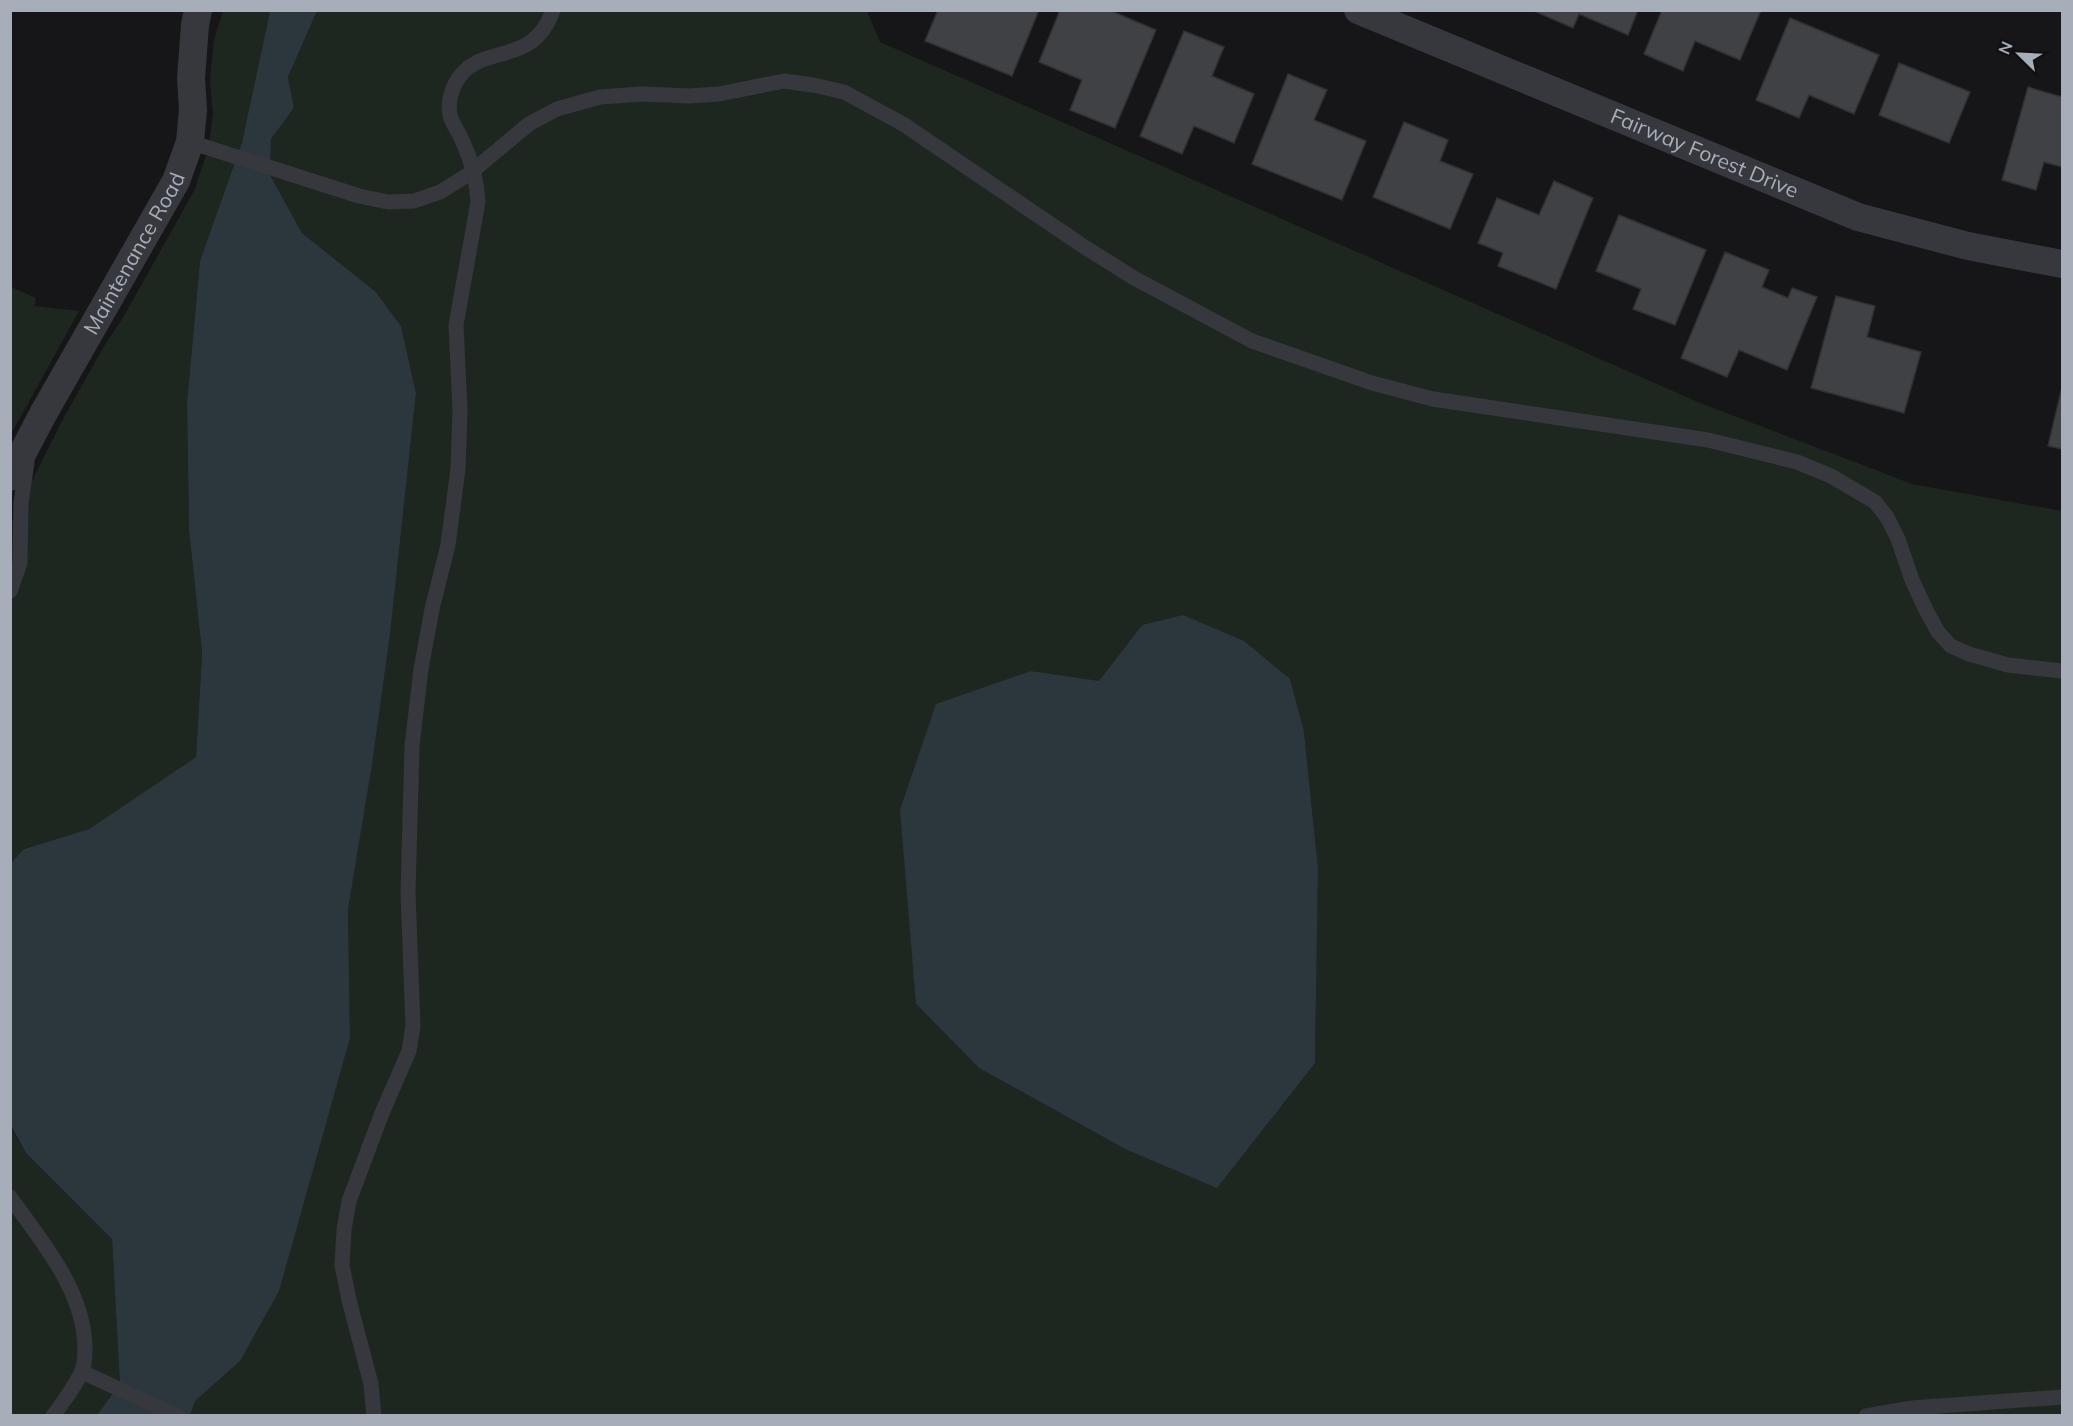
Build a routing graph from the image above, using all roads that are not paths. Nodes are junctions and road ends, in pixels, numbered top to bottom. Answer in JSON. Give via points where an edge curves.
{"nodes":[{"id":1,"x":198,"y":10,"type":"edge"},
{"id":2,"x":553,"y":10,"type":"edge"},
{"id":3,"x":1358,"y":10,"type":"edge"},
{"id":4,"x":190,"y":142,"type":"junction"},
{"id":5,"x":473,"y":171,"type":"junction"},
{"id":6,"x":2062,"y":264,"type":"edge"},
{"id":7,"x":43,"y":414,"type":"junction"},
{"id":8,"x":10,"y":477,"type":"edge"},
{"id":9,"x":10,"y":591,"type":"edge"},
{"id":10,"x":2062,"y":671,"type":"edge"},
{"id":11,"x":10,"y":1197,"type":"edge"},
{"id":12,"x":88,"y":1375,"type":"junction"},
{"id":13,"x":2062,"y":1397,"type":"edge"},
{"id":14,"x":53,"y":1416,"type":"edge"},
{"id":15,"x":178,"y":1416,"type":"edge"},
{"id":16,"x":374,"y":1416,"type":"edge"},
{"id":17,"x":1866,"y":1416,"type":"edge"}],
"edges":[{"from":1,"to":4,"type":"street","name":"Maintenance Road"},
{"from":2,"to":5,"type":"lane","via":[[548,24],[531,44],[473,64],[454,85],[449,97],[450,117]]},
{"from":3,"to":6,"type":"street","name":"Fairway Forest Drive","via":[[1858,217],[1968,246]]},
{"from":4,"to":5,"type":"lane","via":[[388,202],[414,201],[440,192]]},
{"from":4,"to":7,"type":"street","name":"Maintenance Road","via":[[171,191]]},
{"from":5,"to":10,"type":"lane","via":[[529,124],[557,109],[600,97],[719,94],[784,81],[844,92],[903,123],[1134,278],[1252,341],[1433,399],[1708,440],[1797,462],[1831,476],[1875,502],[1887,517],[1926,610],[1938,632],[1952,646],[2008,665]]},
{"from":5,"to":16,"type":"lane","via":[[478,202],[456,325],[458,469],[447,545],[421,669],[412,746],[408,893],[413,1026],[409,1051],[348,1201],[344,1230],[342,1265],[371,1384]]},
{"from":7,"to":8,"type":"street","name":"Maintenance Road"},
{"from":7,"to":9,"type":"lane","via":[[27,461],[21,502],[20,562]]},
{"from":11,"to":12,"type":"lane","via":[[50,1252],[72,1293],[84,1333]]},
{"from":12,"to":14,"type":"lane"},
{"from":12,"to":15,"type":"lane"},
{"from":13,"to":17,"type":"lane","via":[[1912,1408]]}]}
